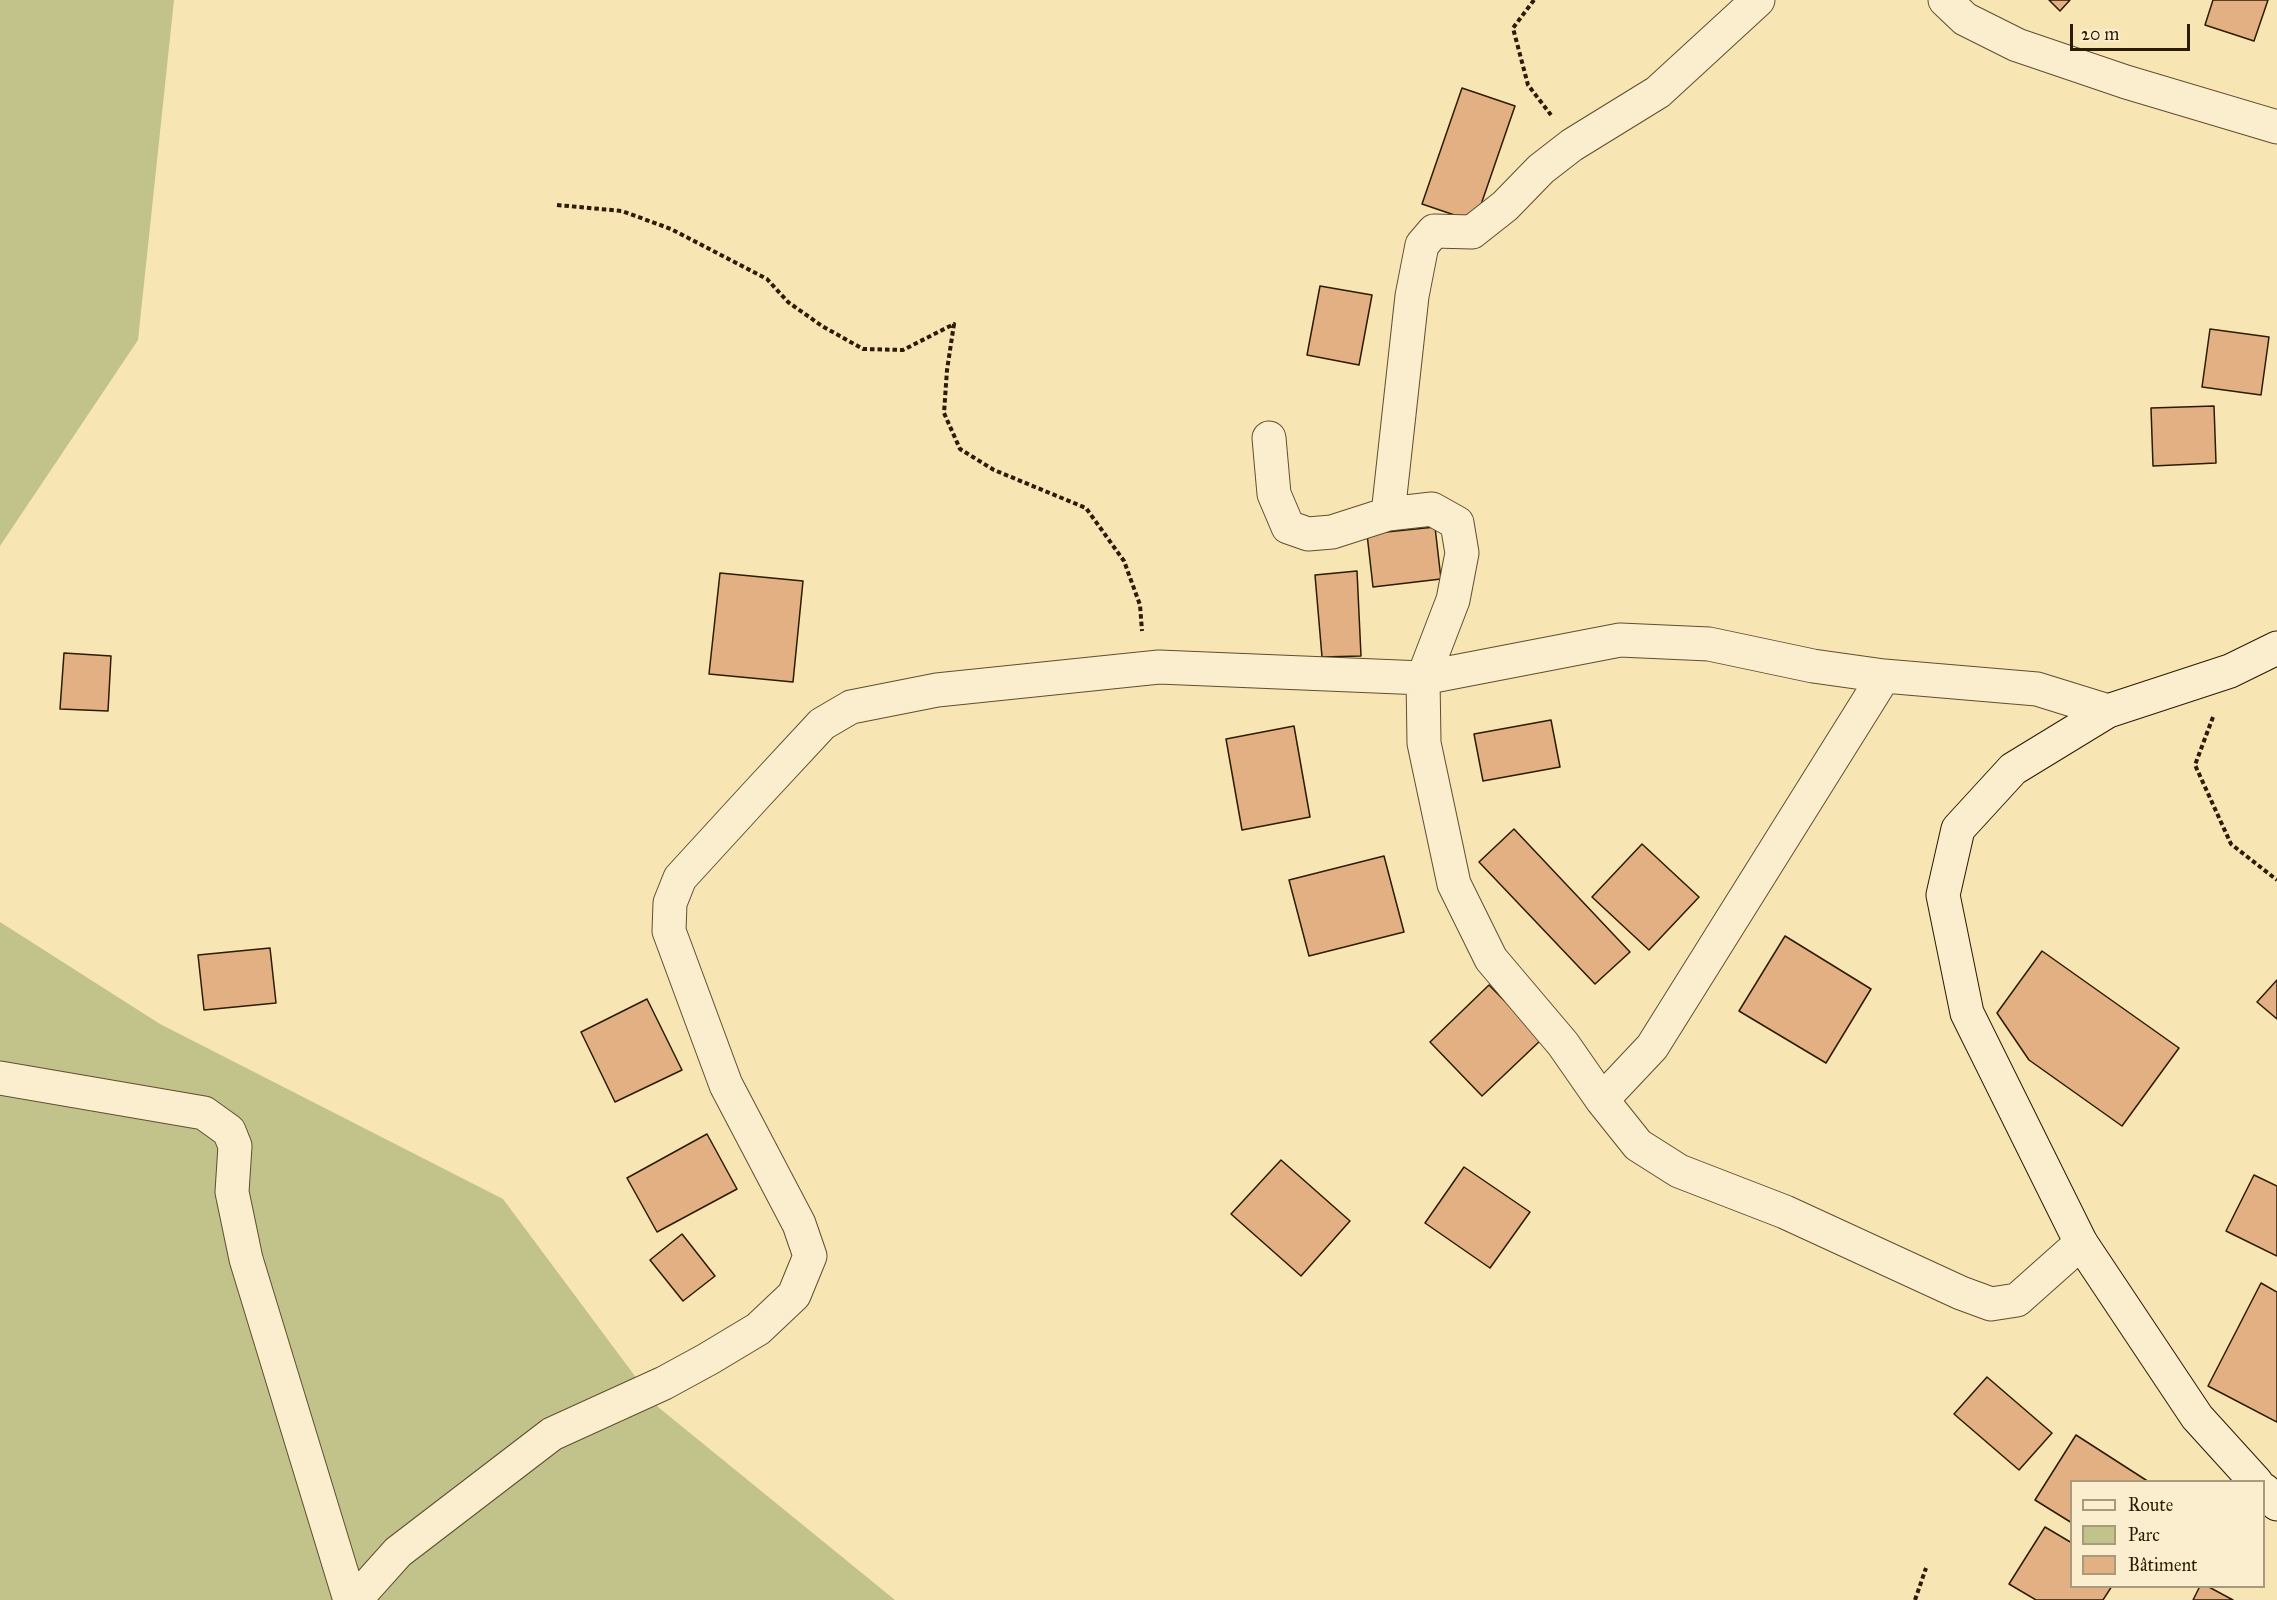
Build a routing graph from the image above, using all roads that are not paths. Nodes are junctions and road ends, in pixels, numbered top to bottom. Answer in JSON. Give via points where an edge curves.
{"nodes":[{"id":1,"x":1758,"y":0,"type":"edge"},
{"id":2,"x":1945,"y":0,"type":"edge"},
{"id":3,"x":2277,"y":127,"type":"edge"},
{"id":4,"x":1269,"y":438,"type":"dead end"},
{"id":5,"x":1388,"y":514,"type":"junction"},
{"id":6,"x":2277,"y":648,"type":"edge"},
{"id":7,"x":1884,"y":676,"type":"junction"},
{"id":8,"x":1423,"y":678,"type":"junction"},
{"id":9,"x":2108,"y":711,"type":"junction"},
{"id":10,"x":0,"y":1078,"type":"edge"},
{"id":11,"x":1602,"y":1100,"type":"junction"},
{"id":12,"x":2081,"y":1243,"type":"junction"},
{"id":13,"x":2254,"y":1480,"type":"edge"},
{"id":14,"x":2265,"y":1491,"type":"edge"},
{"id":15,"x":2277,"y":1504,"type":"edge"},
{"id":16,"x":350,"y":1600,"type":"edge"},
{"id":17,"x":355,"y":1600,"type":"edge"}],
"edges":[{"from":1,"to":5,"type":"street","via":[[1658,92],[1572,145],[1472,232],[1434,231],[1422,245],[1412,296]]},
{"from":2,"to":3,"type":"street","via":[[1965,19],[2017,45]]},
{"from":4,"to":5,"type":"street","via":[[1274,494],[1287,527],[1308,534],[1332,532]]},
{"from":5,"to":8,"type":"street","via":[[1432,509],[1457,523],[1462,553],[1453,600]]},
{"from":6,"to":9,"type":"street","via":[[2230,671]]},
{"from":7,"to":8,"type":"street","via":[[1709,644],[1620,640]]},
{"from":7,"to":9,"type":"street","via":[[2037,689]]},
{"from":7,"to":11,"type":"street","via":[[1652,1047]]},
{"from":8,"to":11,"type":"street","via":[[1424,744],[1454,884],[1491,958],[1563,1044]]},
{"from":8,"to":17,"type":"street","via":[[1159,667],[938,690],[851,707],[822,724],[680,878],[670,903],[669,932],[726,1085],[799,1224],[810,1256],[794,1295],[758,1329],[708,1359],[552,1434],[398,1552]]},
{"from":9,"to":12,"type":"street","via":[[2013,769],[1958,829],[1943,895],[1967,1012]]},
{"from":10,"to":16,"type":"street","via":[[204,1113],[229,1131],[235,1146],[232,1192],[246,1259]]},
{"from":11,"to":12,"type":"street","via":[[1638,1145],[1679,1171],[1785,1212],[1991,1304],[2017,1300]]},
{"from":12,"to":13,"type":"street","via":[[2197,1417]]},
{"from":14,"to":15,"type":"street"}]}
